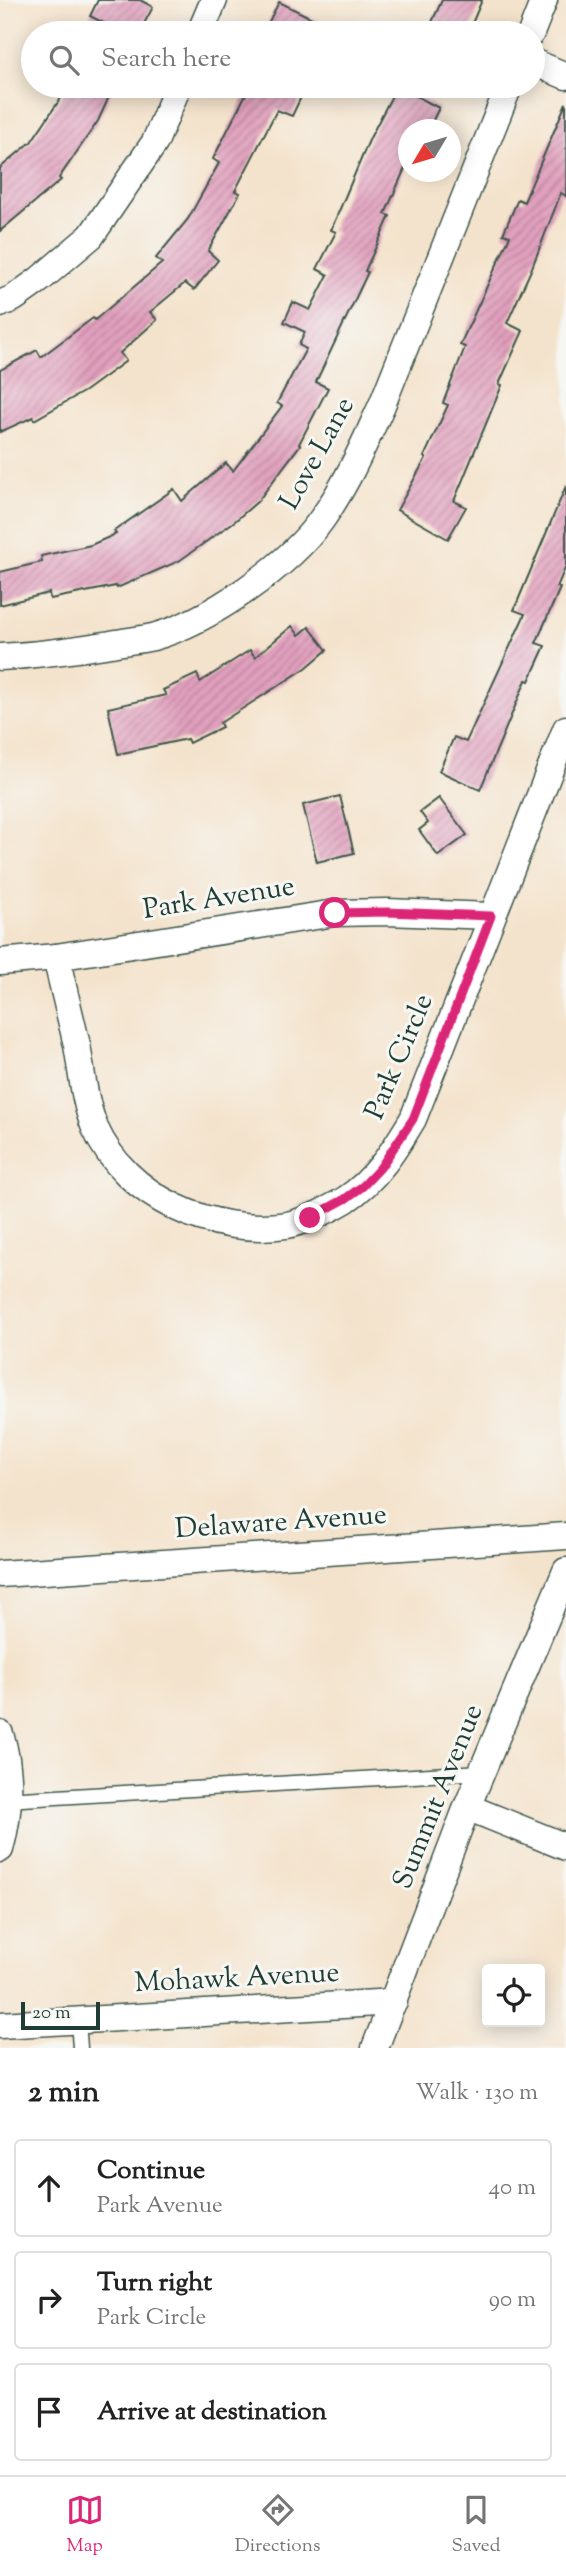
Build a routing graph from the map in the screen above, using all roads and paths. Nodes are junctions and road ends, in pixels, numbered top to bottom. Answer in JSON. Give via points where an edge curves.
{"nodes":[{"id":1,"x":214,"y":0,"type":"edge"},
{"id":2,"x":544,"y":0,"type":"edge"},
{"id":3,"x":205,"y":21,"type":"edge"},
{"id":4,"x":536,"y":21,"type":"edge"},
{"id":5,"x":545,"y":67,"type":"edge"},
{"id":6,"x":566,"y":76,"type":"edge"},
{"id":7,"x":173,"y":98,"type":"edge"},
{"id":8,"x":504,"y":98,"type":"edge"},
{"id":9,"x":0,"y":304,"type":"edge"},
{"id":10,"x":0,"y":657,"type":"edge"},
{"id":11,"x":566,"y":729,"type":"edge"},
{"id":12,"x":491,"y":916,"type":"junction"},
{"id":13,"x":56,"y":957,"type":"junction"},
{"id":14,"x":0,"y":962,"type":"edge"},
{"id":15,"x":566,"y":1536,"type":"edge"},
{"id":16,"x":566,"y":1571,"type":"edge"},
{"id":17,"x":0,"y":1574,"type":"edge"},
{"id":18,"x":0,"y":1734,"type":"edge"},
{"id":19,"x":482,"y":1772,"type":"junction"},
{"id":20,"x":4,"y":1800,"type":"edge"},
{"id":21,"x":467,"y":1807,"type":"junction"},
{"id":22,"x":566,"y":1847,"type":"edge"},
{"id":23,"x":0,"y":1849,"type":"edge"},
{"id":24,"x":394,"y":2001,"type":"junction"},
{"id":25,"x":78,"y":2020,"type":"junction"},
{"id":26,"x":0,"y":2025,"type":"edge"},
{"id":27,"x":80,"y":2048,"type":"edge"},
{"id":28,"x":375,"y":2048,"type":"edge"}],
"edges":[{"from":1,"to":3,"type":"street"},
{"from":2,"to":4,"type":"street"},
{"from":5,"to":6,"type":"street"},
{"from":7,"to":9,"type":"street","via":[[155,142],[91,236],[39,280]]},
{"from":8,"to":10,"type":"street","name":"Love Lane","via":[[382,405],[358,457],[308,536],[271,571],[182,626],[153,637]]},
{"from":11,"to":12,"type":"street","name":"Park Circle"},
{"from":12,"to":13,"type":"street","name":"Park Avenue","via":[[335,913]]},
{"from":12,"to":13,"type":"street","name":"Park Circle","via":[[413,1119],[395,1148],[345,1199],[310,1218],[274,1226],[199,1217],[173,1207],[131,1177],[96,1129]]},
{"from":13,"to":14,"type":"street","name":"Park Avenue"},
{"from":15,"to":17,"type":"street","name":"Delaware Avenue"},
{"from":16,"to":19,"type":"street","name":"Summit Avenue"},
{"from":18,"to":20,"type":"street","via":[[6,1751]]},
{"from":19,"to":20,"type":"lane"},
{"from":19,"to":21,"type":"street","name":"Summit Avenue"},
{"from":20,"to":23,"type":"street","via":[[8,1819]]},
{"from":21,"to":22,"type":"street"},
{"from":21,"to":24,"type":"street","name":"Summit Avenue"},
{"from":24,"to":25,"type":"street","name":"Mohawk Avenue"},
{"from":24,"to":28,"type":"street","name":"Summit Avenue"},
{"from":25,"to":26,"type":"street","name":"Mohawk Avenue"},
{"from":25,"to":27,"type":"lane"}]}
